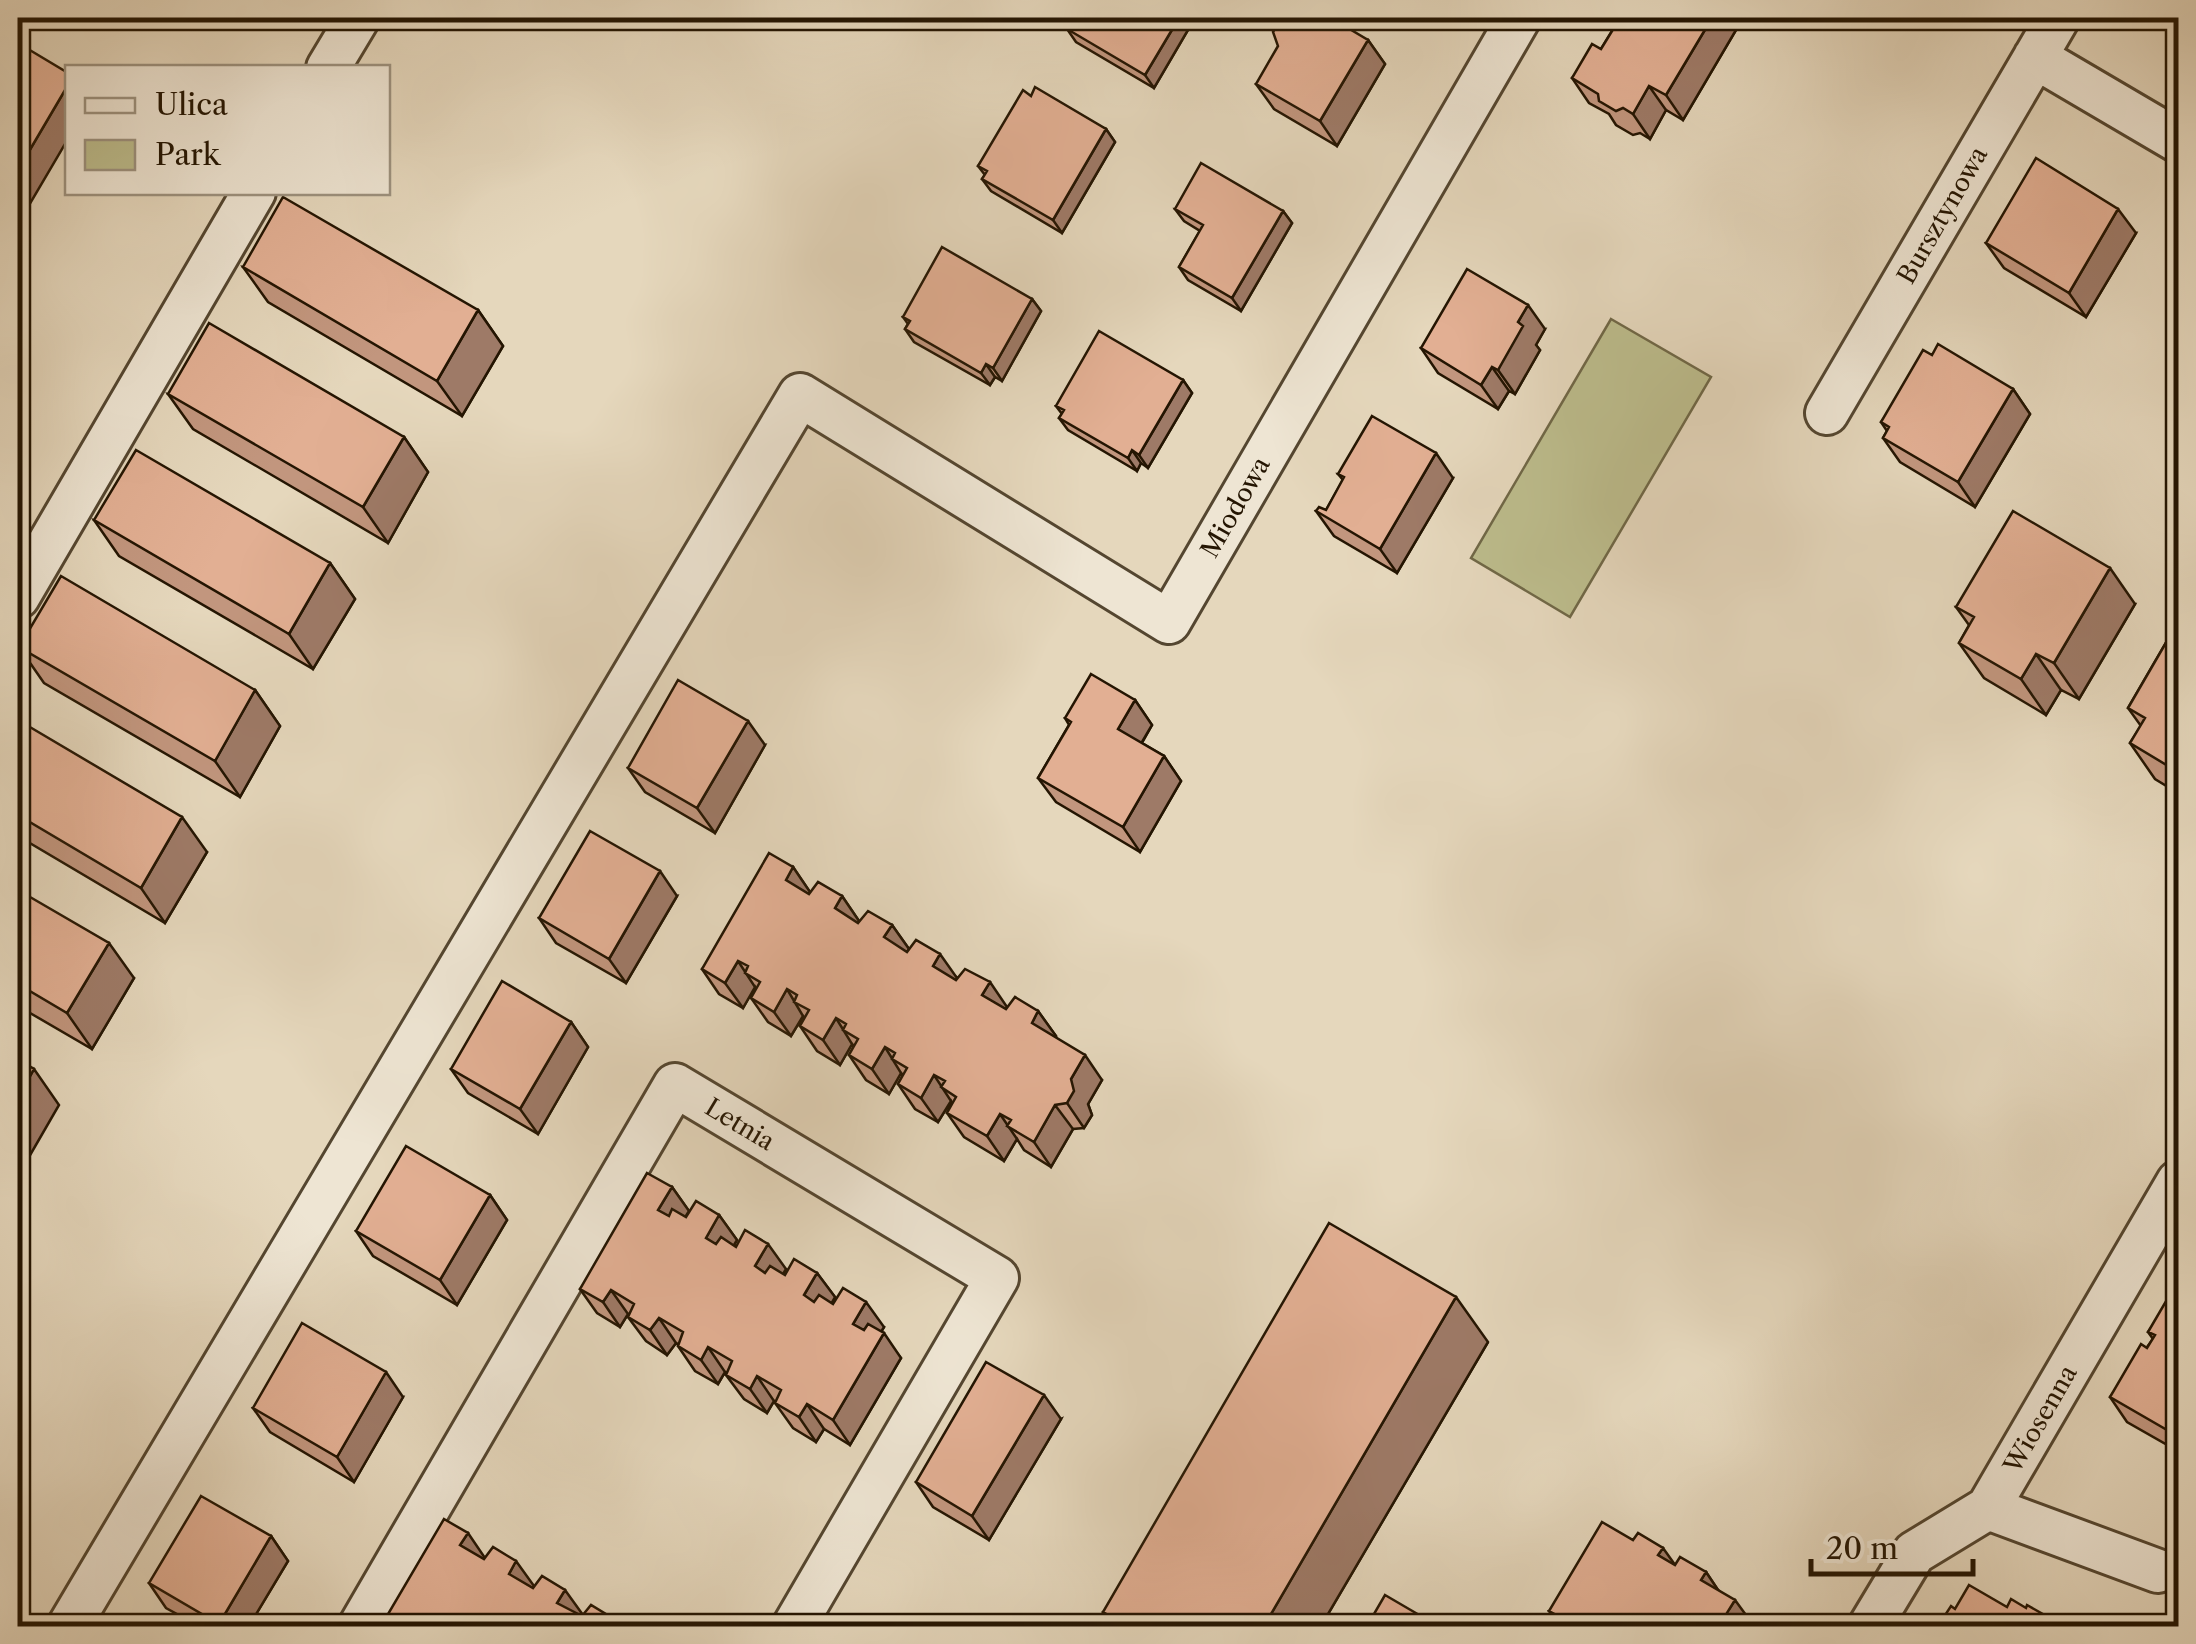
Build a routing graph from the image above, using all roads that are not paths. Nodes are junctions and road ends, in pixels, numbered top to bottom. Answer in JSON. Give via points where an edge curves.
{"nodes":[{"id":1,"x":358,"y":18,"type":"edge"},
{"id":2,"x":1519,"y":18,"type":"edge"},
{"id":3,"x":2058,"y":18,"type":"edge"},
{"id":4,"x":2035,"y":57,"type":"junction"},
{"id":5,"x":330,"y":65,"type":"edge"},
{"id":6,"x":2178,"y":141,"type":"edge"},
{"id":7,"x":252,"y":195,"type":"edge"},
{"id":8,"x":1827,"y":413,"type":"dead end"},
{"id":9,"x":18,"y":597,"type":"edge"},
{"id":10,"x":2178,"y":1182,"type":"edge"},
{"id":11,"x":1988,"y":1508,"type":"junction"},
{"id":12,"x":2158,"y":1571,"type":"dead end"},
{"id":13,"x":69,"y":1626,"type":"edge"},
{"id":14,"x":360,"y":1626,"type":"edge"},
{"id":15,"x":794,"y":1626,"type":"edge"},
{"id":16,"x":1870,"y":1626,"type":"edge"}],
"edges":[{"from":1,"to":5,"type":"street"},
{"from":2,"to":13,"type":"street","name":"Miodowa","via":[[1169,622],[800,395]]},
{"from":3,"to":4,"type":"street","name":"Bursztynowa"},
{"from":4,"to":6,"type":"street"},
{"from":4,"to":8,"type":"street","name":"Bursztynowa"},
{"from":7,"to":9,"type":"street"},
{"from":10,"to":11,"type":"street","name":"Wiosenna"},
{"from":11,"to":12,"type":"street"},
{"from":11,"to":16,"type":"street","name":"Wiosenna","via":[[1914,1553]]},
{"from":14,"to":15,"type":"street","name":"Letnia","via":[[675,1085],[997,1278]]}]}
